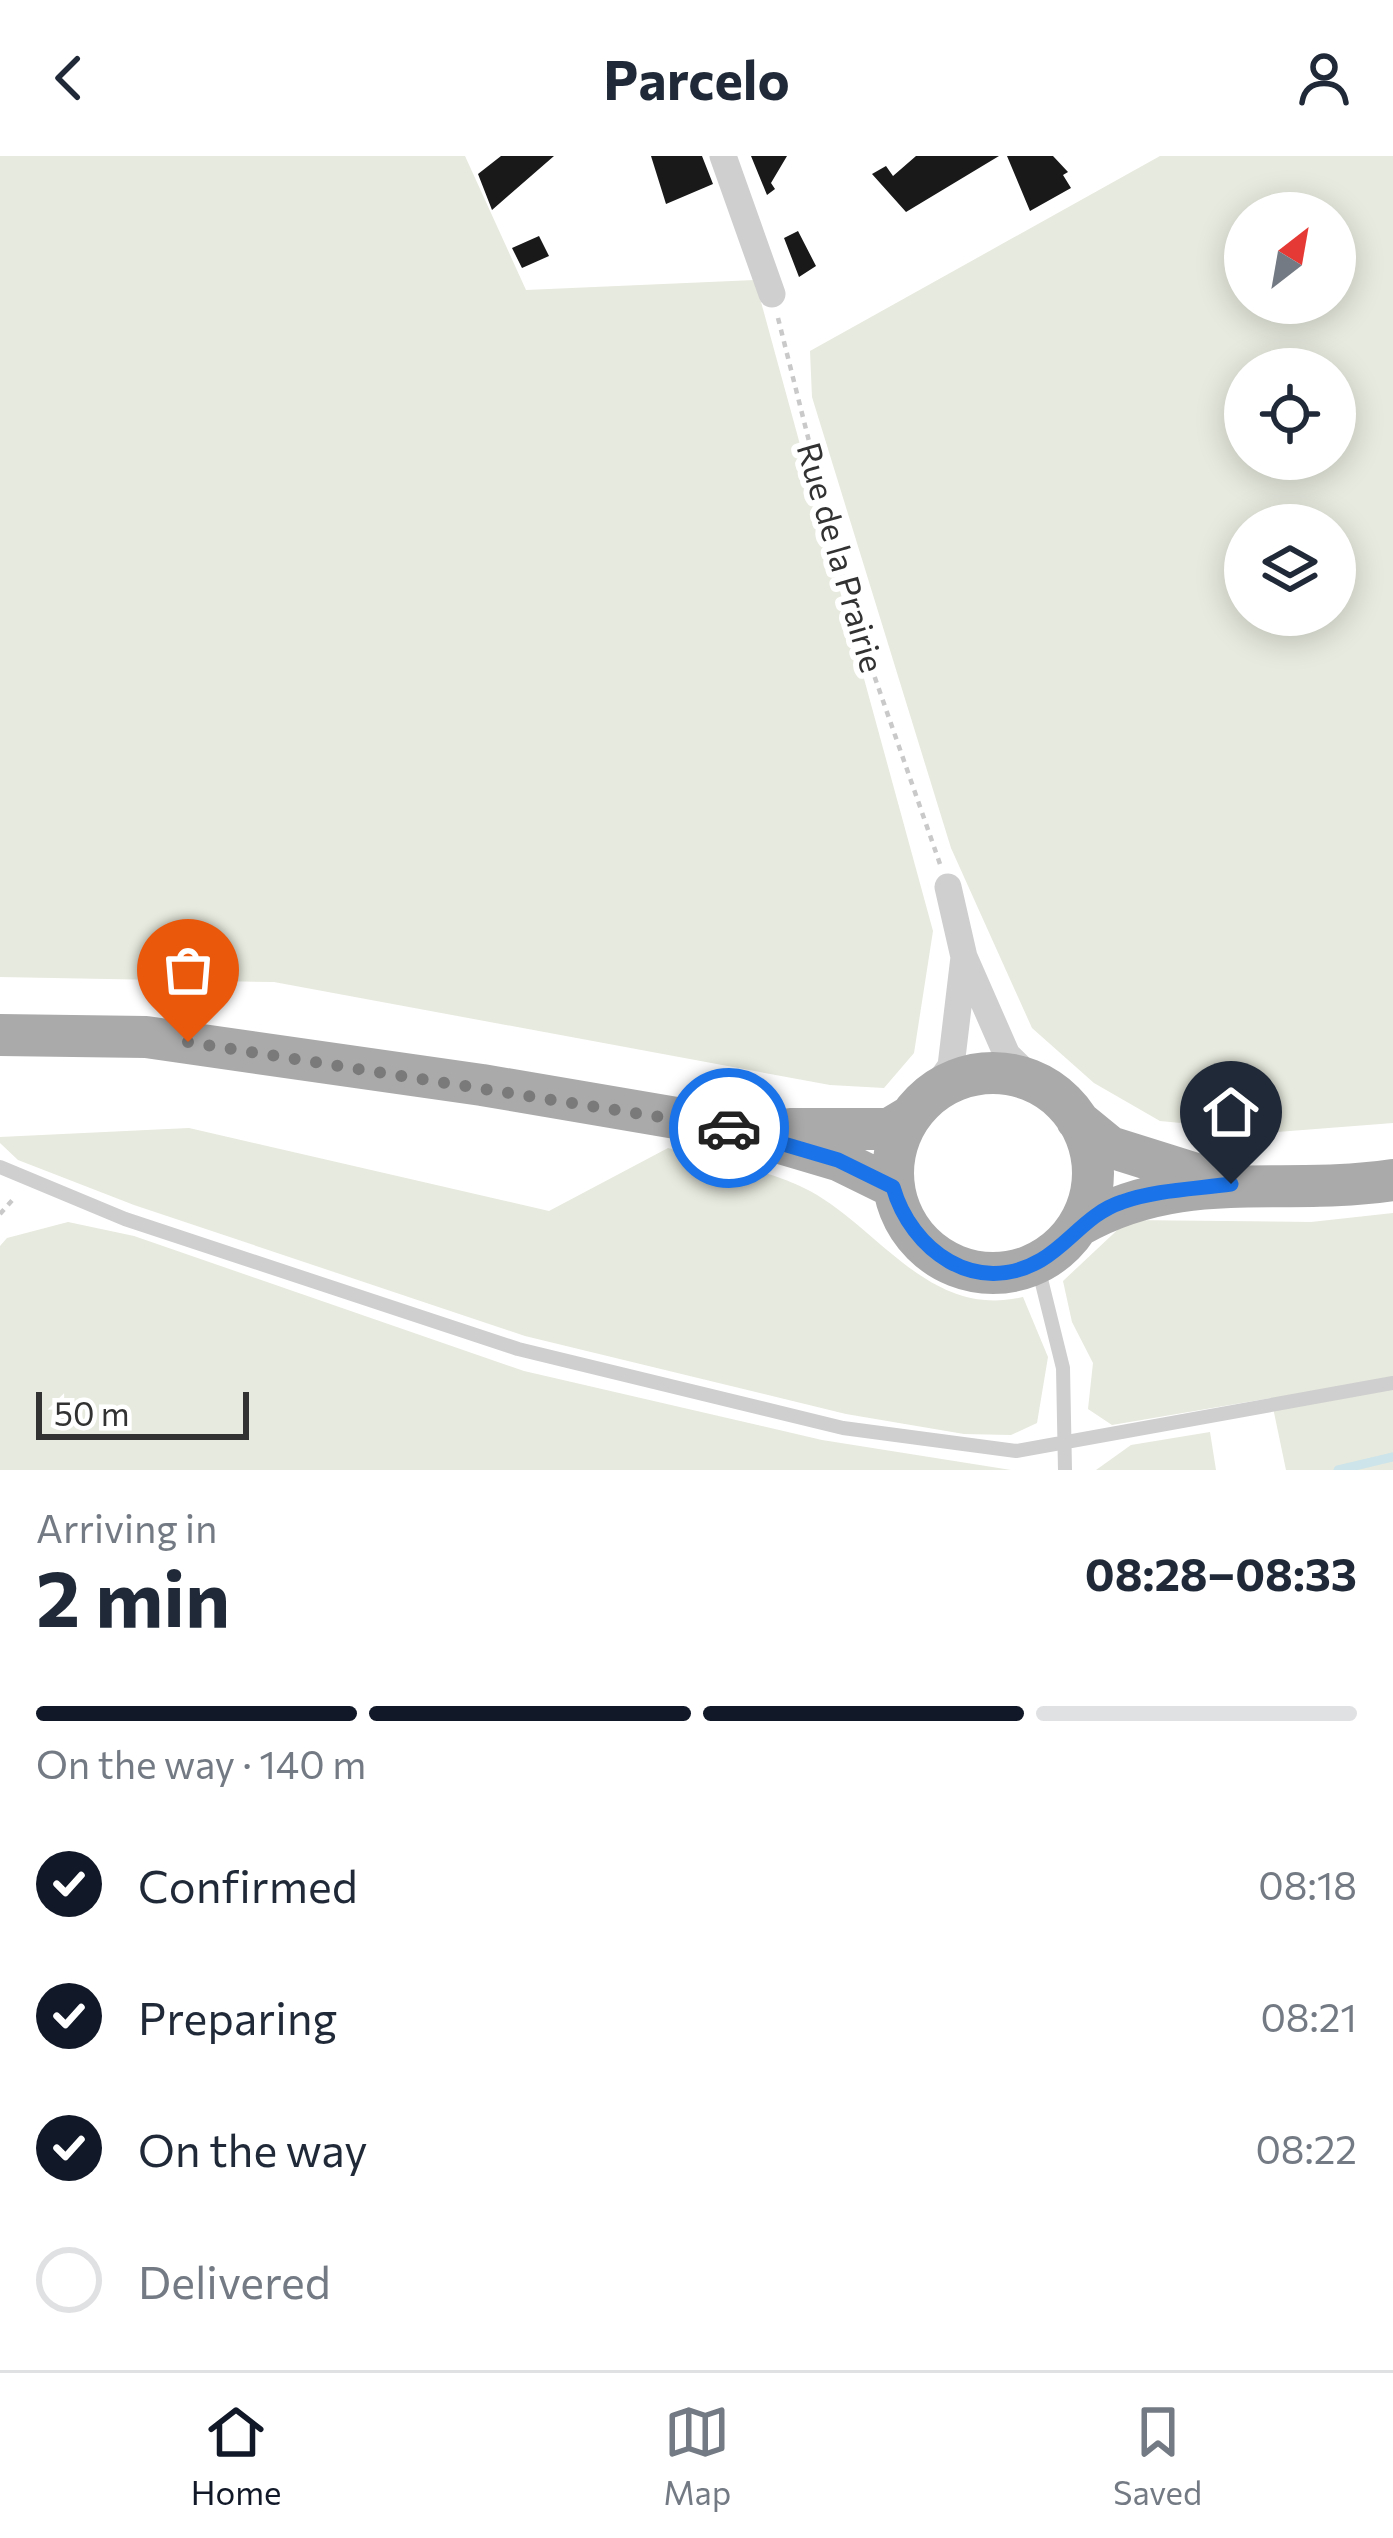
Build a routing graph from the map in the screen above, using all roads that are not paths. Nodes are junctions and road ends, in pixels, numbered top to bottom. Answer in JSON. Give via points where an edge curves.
{"nodes":[{"id":1,"x":723,"y":156,"type":"edge"},
{"id":2,"x":772,"y":294,"type":"road end"},
{"id":3,"x":948,"y":887,"type":"road end"},
{"id":4,"x":964,"y":957,"type":"junction"},
{"id":5,"x":0,"y":1035,"type":"edge"},
{"id":6,"x":1036,"y":1083,"type":"junction"},
{"id":7,"x":921,"y":1105,"type":"junction"},
{"id":8,"x":1077,"y":1120,"type":"junction"},
{"id":9,"x":722,"y":1126,"type":"junction"},
{"id":10,"x":0,"y":1167,"type":"edge"},
{"id":11,"x":1393,"y":1180,"type":"edge"},
{"id":12,"x":1231,"y":1184,"type":"junction"},
{"id":13,"x":893,"y":1187,"type":"junction"},
{"id":14,"x":1078,"y":1226,"type":"junction"},
{"id":15,"x":1037,"y":1263,"type":"junction"},
{"id":16,"x":1393,"y":1383,"type":"edge"},
{"id":17,"x":1064,"y":1444,"type":"junction"},
{"id":18,"x":1065,"y":1470,"type":"edge"}],
"edges":[{"from":1,"to":2,"type":"street"},
{"from":3,"to":4,"type":"street"},
{"from":4,"to":6,"type":"street","via":[[1006,1055]]},
{"from":4,"to":7,"type":"street","via":[[951,1066]]},
{"from":5,"to":9,"type":"main road","via":[[146,1037],[270,1052]]},
{"from":6,"to":7,"type":"main road","via":[[981,1073]]},
{"from":6,"to":8,"type":"main road"},
{"from":7,"to":9,"type":"main road","via":[[889,1129]]},
{"from":7,"to":13,"type":"main road","via":[[893,1160]]},
{"from":8,"to":12,"type":"main road","via":[[1110,1147]]},
{"from":8,"to":14,"type":"main road","via":[[1093,1173]]},
{"from":9,"to":13,"type":"main road","via":[[838,1160]]},
{"from":10,"to":17,"type":"lane","via":[[125,1219],[518,1349],[843,1428],[1016,1451]]},
{"from":11,"to":12,"type":"main road"},
{"from":12,"to":14,"type":"main road","via":[[1121,1202]]},
{"from":13,"to":15,"type":"main road","via":[[914,1236],[958,1267],[984,1273]]},
{"from":14,"to":15,"type":"main road"},
{"from":15,"to":17,"type":"lane","via":[[1063,1368]]},
{"from":16,"to":17,"type":"lane"},
{"from":17,"to":18,"type":"lane"}]}
